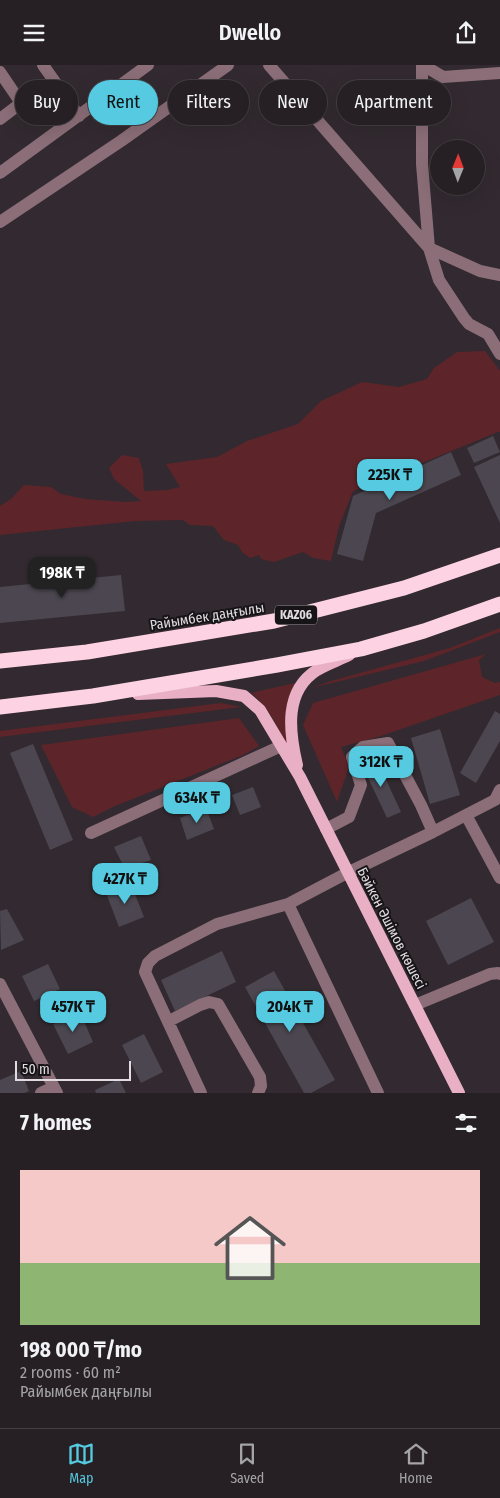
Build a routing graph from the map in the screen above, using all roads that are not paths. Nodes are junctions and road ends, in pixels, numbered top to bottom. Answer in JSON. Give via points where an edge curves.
{"nodes":[{"id":1,"x":43,"y":65,"type":"edge"},
{"id":2,"x":148,"y":65,"type":"edge"},
{"id":3,"x":228,"y":65,"type":"edge"},
{"id":4,"x":269,"y":65,"type":"edge"},
{"id":5,"x":422,"y":65,"type":"edge"},
{"id":6,"x":0,"y":72,"type":"edge"},
{"id":7,"x":500,"y":73,"type":"edge"},
{"id":8,"x":79,"y":115,"type":"junction"},
{"id":9,"x":0,"y":119,"type":"edge"},
{"id":10,"x":0,"y":173,"type":"edge"},
{"id":11,"x":0,"y":222,"type":"edge"},
{"id":12,"x":428,"y":248,"type":"junction"},
{"id":13,"x":500,"y":275,"type":"edge"},
{"id":14,"x":500,"y":328,"type":"edge"},
{"id":15,"x":488,"y":334,"type":"junction"},
{"id":16,"x":500,"y":354,"type":"edge"},
{"id":17,"x":500,"y":555,"type":"edge"},
{"id":18,"x":500,"y":604,"type":"edge"},
{"id":19,"x":361,"y":649,"type":"junction"},
{"id":20,"x":0,"y":661,"type":"edge"},
{"id":21,"x":93,"y":696,"type":"junction"},
{"id":22,"x":0,"y":707,"type":"edge"},
{"id":23,"x":281,"y":746,"type":"junction"},
{"id":24,"x":300,"y":777,"type":"junction"},
{"id":25,"x":498,"y":800,"type":"edge"},
{"id":26,"x":466,"y":815,"type":"junction"},
{"id":27,"x":326,"y":829,"type":"junction"},
{"id":28,"x":91,"y":833,"type":"dead end"},
{"id":29,"x":433,"y":833,"type":"junction"},
{"id":30,"x":347,"y":873,"type":"junction"},
{"id":31,"x":500,"y":878,"type":"edge"},
{"id":32,"x":288,"y":904,"type":"junction"},
{"id":33,"x":499,"y":973,"type":"edge"},
{"id":34,"x":0,"y":984,"type":"edge"},
{"id":35,"x":414,"y":1005,"type":"junction"},
{"id":36,"x":169,"y":1021,"type":"junction"},
{"id":37,"x":55,"y":1090,"type":"edge"},
{"id":38,"x":41,"y":1093,"type":"edge"},
{"id":39,"x":201,"y":1093,"type":"edge"},
{"id":40,"x":258,"y":1093,"type":"edge"},
{"id":41,"x":378,"y":1093,"type":"edge"},
{"id":42,"x":459,"y":1093,"type":"edge"}],
"edges":[{"from":1,"to":8,"type":"street"},
{"from":2,"to":8,"type":"street"},
{"from":3,"to":11,"type":"street"},
{"from":4,"to":12,"type":"street"},
{"from":5,"to":7,"type":"street","via":[[442,77]]},
{"from":5,"to":12,"type":"street","via":[[422,164]]},
{"from":6,"to":9,"type":"street","via":[[21,103]]},
{"from":8,"to":10,"type":"street"},
{"from":12,"to":13,"type":"street","via":[[480,271]]},
{"from":12,"to":15,"type":"street","via":[[439,280],[464,319]]},
{"from":14,"to":15,"type":"street"},
{"from":15,"to":16,"type":"street"},
{"from":17,"to":20,"type":"highway","name":"Райымбек даңғылы","number":"KАZ06","via":[[404,587],[274,621],[87,651]]},
{"from":18,"to":19,"type":"highway"},
{"from":19,"to":21,"type":"highway"},
{"from":19,"to":24,"type":"main road","via":[[317,670],[302,683],[292,702],[292,742]]},
{"from":21,"to":22,"type":"highway"},
{"from":21,"to":23,"type":"main road","via":[[216,691],[244,696],[260,710]]},
{"from":23,"to":24,"type":"main road"},
{"from":23,"to":28,"type":"street"},
{"from":24,"to":27,"type":"main road","name":"Бәйкен Әшімов көшесі"},
{"from":25,"to":26,"type":"street"},
{"from":26,"to":29,"type":"street"},
{"from":26,"to":31,"type":"street"},
{"from":27,"to":29,"type":"street","via":[[349,817],[355,801],[360,785],[352,757],[362,747],[388,743]]},
{"from":27,"to":30,"type":"main road","name":"Бәйкен Әшімов көшесі"},
{"from":29,"to":30,"type":"street"},
{"from":30,"to":32,"type":"street"},
{"from":30,"to":35,"type":"main road","name":"Бәйкен Әшімов көшесі"},
{"from":32,"to":36,"type":"street","via":[[216,924],[155,956],[145,972]]},
{"from":32,"to":41,"type":"street"},
{"from":33,"to":35,"type":"street","via":[[490,973]]},
{"from":34,"to":37,"type":"street"},
{"from":35,"to":42,"type":"main road","name":"Бәйкен Әшімов көшесі"},
{"from":36,"to":39,"type":"street"},
{"from":36,"to":40,"type":"street","via":[[200,1005],[218,1004],[260,1077]]},
{"from":37,"to":38,"type":"street"}]}
